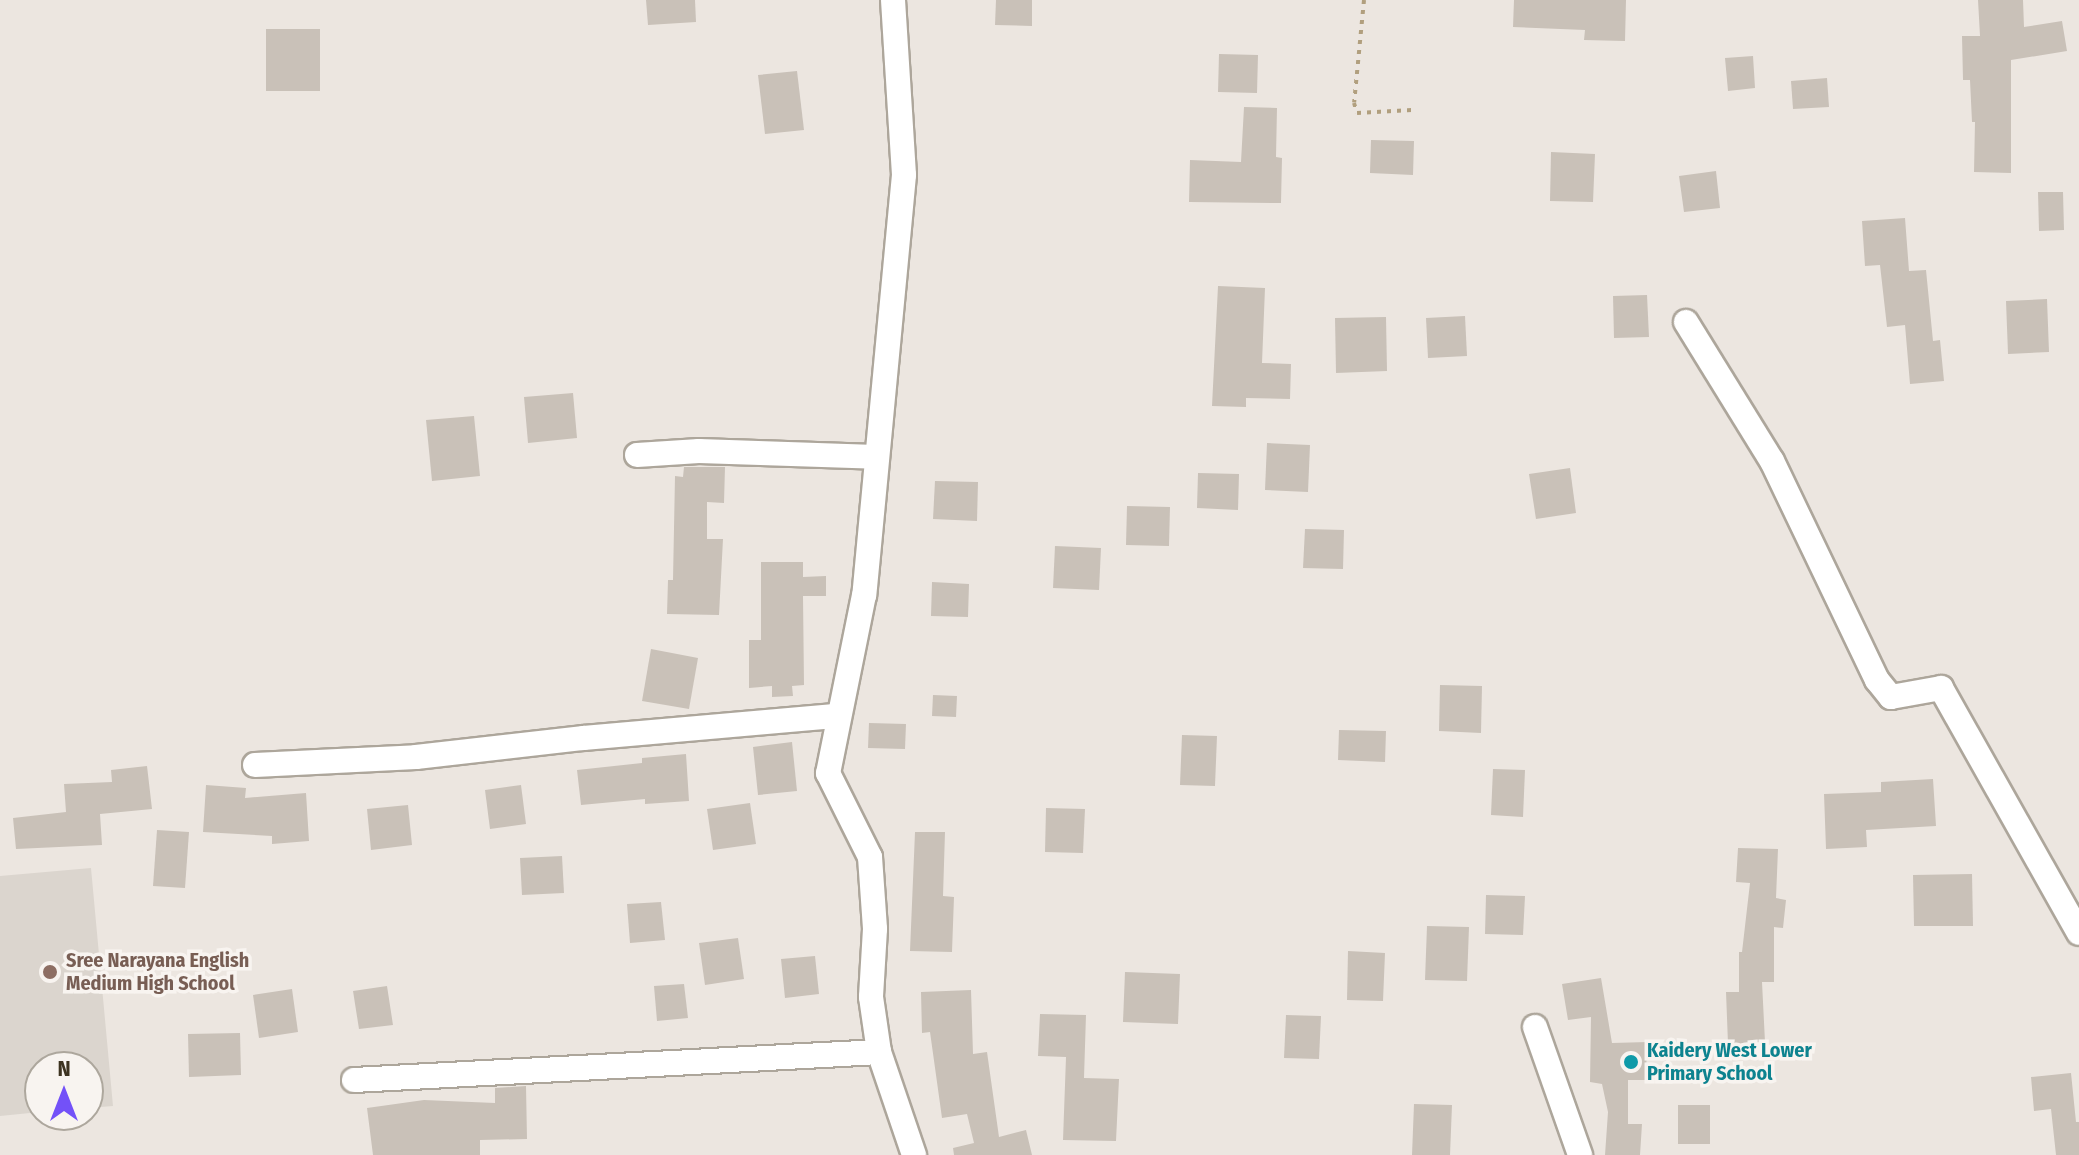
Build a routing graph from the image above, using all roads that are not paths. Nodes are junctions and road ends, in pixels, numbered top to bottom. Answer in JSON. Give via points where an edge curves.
{"nodes":[{"id":1,"x":893,"y":0,"type":"edge"},
{"id":2,"x":1686,"y":322,"type":"dead end"},
{"id":3,"x":637,"y":455,"type":"dead end"},
{"id":4,"x":876,"y":457,"type":"junction"},
{"id":5,"x":837,"y":716,"type":"junction"},
{"id":6,"x":255,"y":765,"type":"dead end"},
{"id":7,"x":2079,"y":933,"type":"edge"},
{"id":8,"x":1535,"y":1027,"type":"dead end"},
{"id":9,"x":879,"y":1052,"type":"junction"},
{"id":10,"x":354,"y":1080,"type":"dead end"},
{"id":11,"x":914,"y":1155,"type":"edge"},
{"id":12,"x":1580,"y":1155,"type":"edge"}],
"edges":[{"from":1,"to":4,"type":"street","via":[[904,175]]},
{"from":2,"to":7,"type":"street","via":[[1772,461],[1877,680],[1891,697],[1941,688]]},
{"from":3,"to":4,"type":"street","via":[[699,451]]},
{"from":4,"to":5,"type":"street","via":[[864,595]]},
{"from":5,"to":6,"type":"street","via":[[416,757]]},
{"from":5,"to":9,"type":"street","via":[[828,773],[870,857],[875,929],[871,997]]},
{"from":8,"to":12,"type":"street"},
{"from":9,"to":10,"type":"street"},
{"from":9,"to":11,"type":"street"}]}
